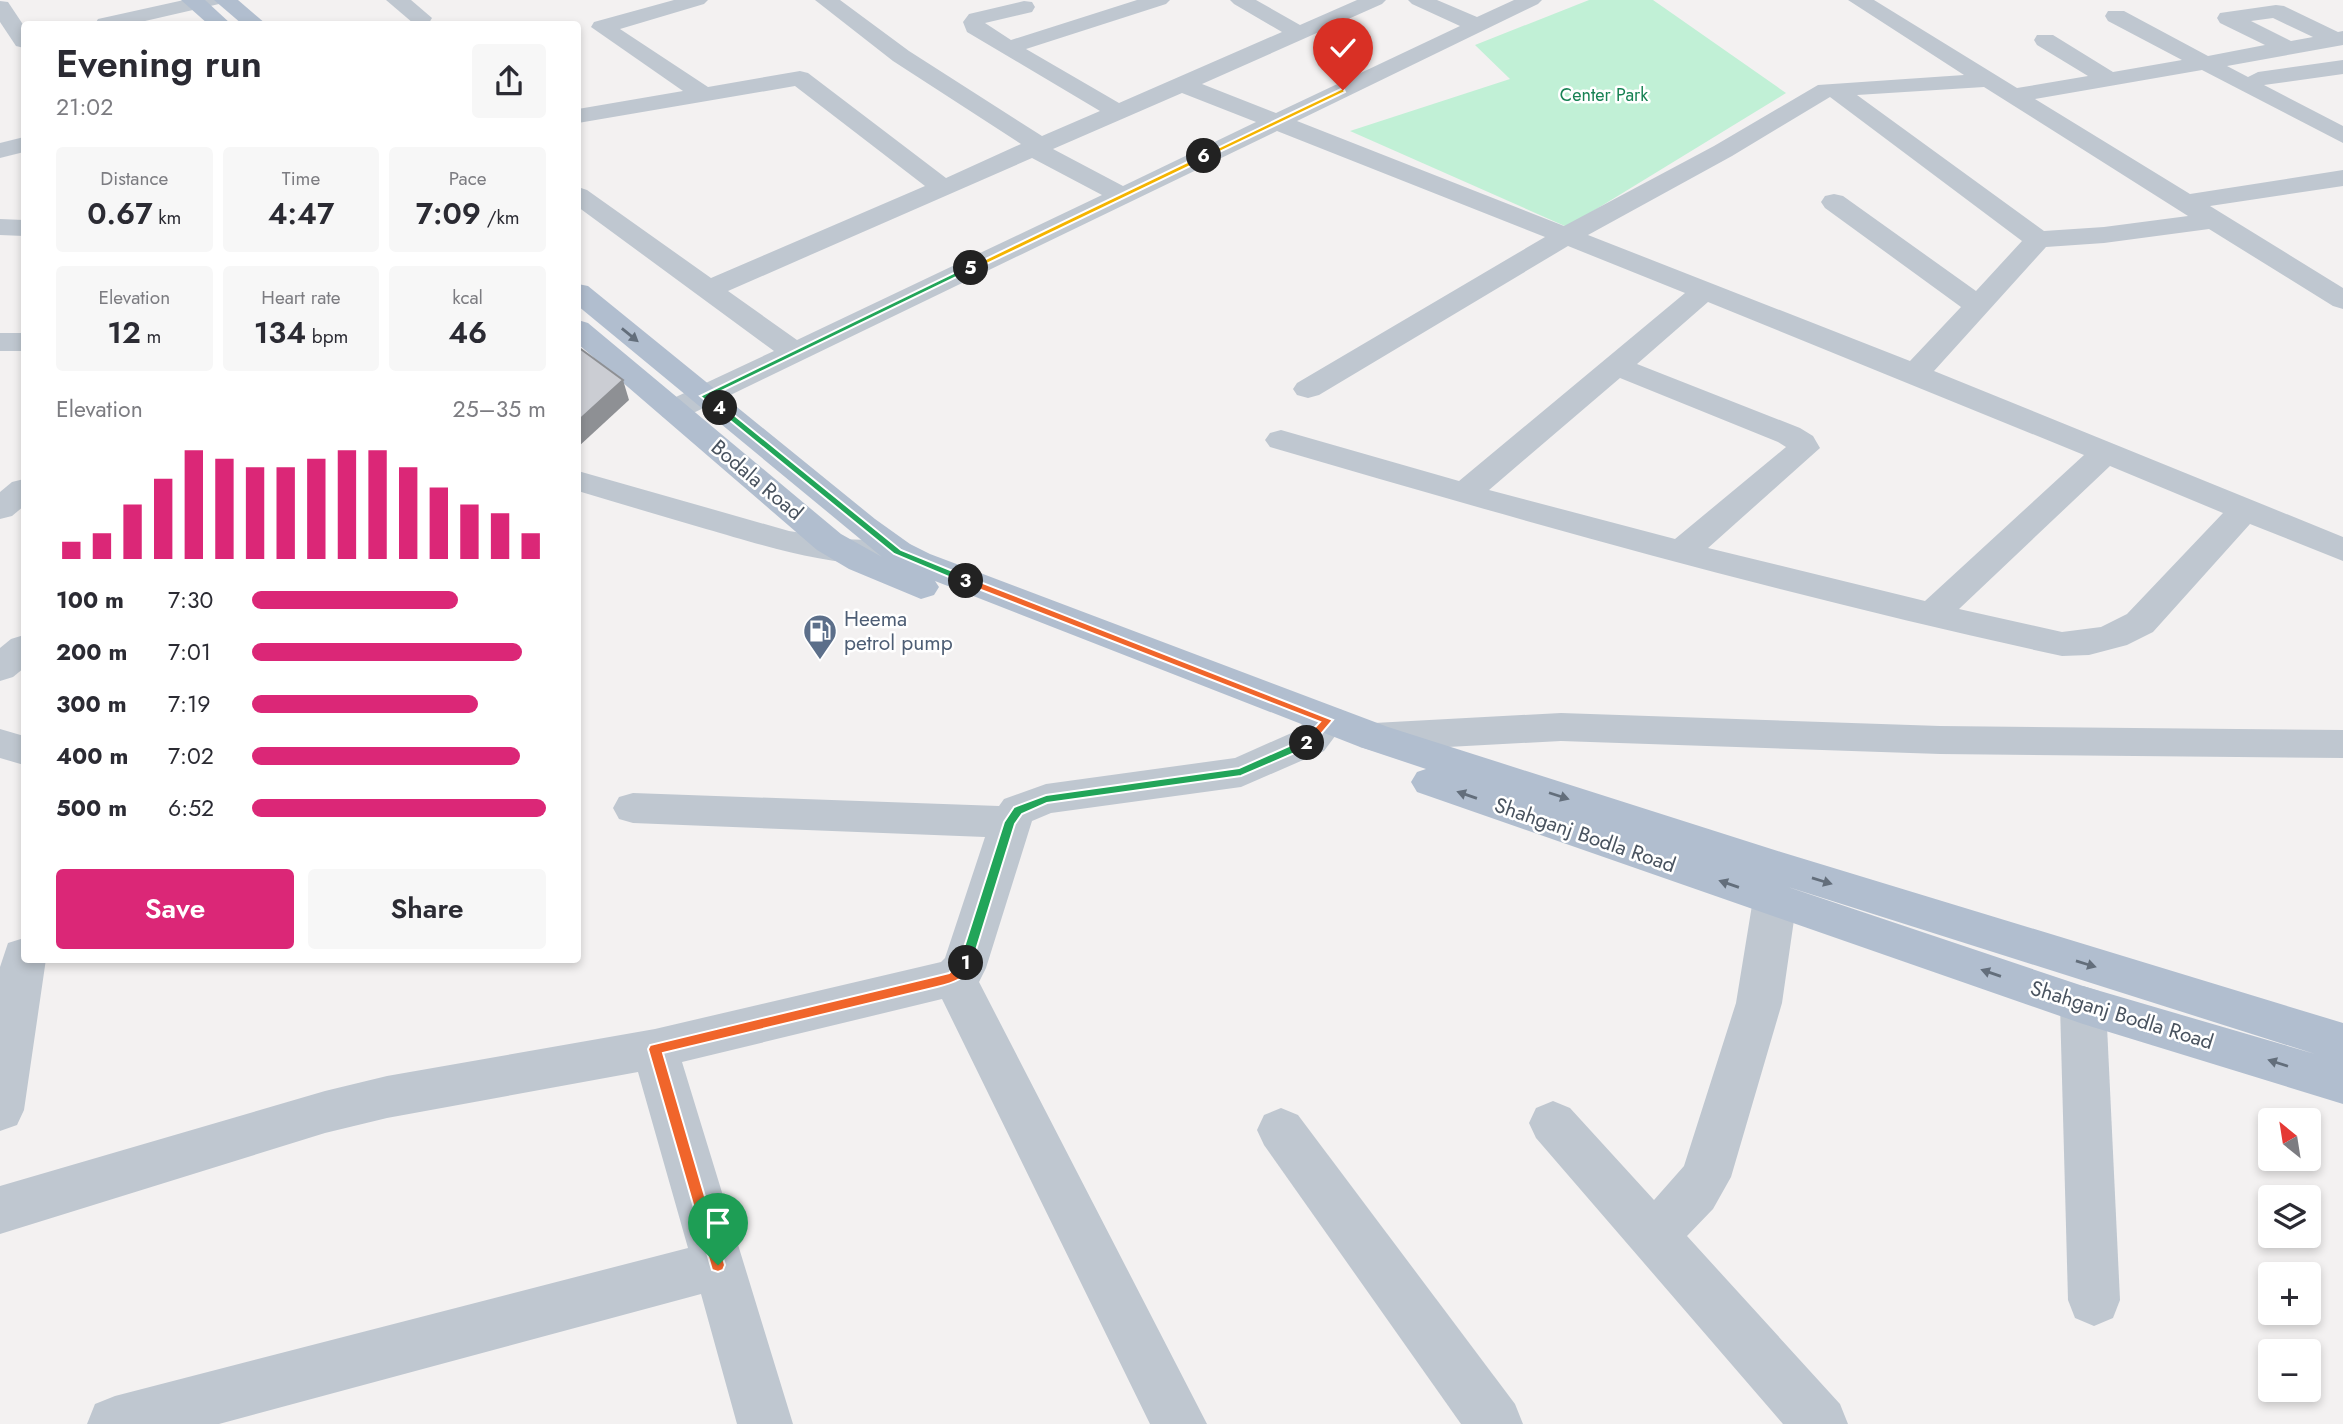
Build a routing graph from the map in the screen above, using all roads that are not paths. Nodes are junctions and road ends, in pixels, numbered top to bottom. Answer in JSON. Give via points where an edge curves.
{"nodes":[{"id":1,"x":225,"y":0,"type":"edge"},
{"id":2,"x":397,"y":0,"type":"edge"},
{"id":3,"x":697,"y":0,"type":"edge"},
{"id":4,"x":826,"y":0,"type":"edge"},
{"id":5,"x":1047,"y":0,"type":"edge"},
{"id":6,"x":1159,"y":0,"type":"edge"},
{"id":7,"x":1241,"y":0,"type":"edge"},
{"id":8,"x":1375,"y":0,"type":"edge"},
{"id":9,"x":1419,"y":0,"type":"edge"},
{"id":10,"x":1531,"y":0,"type":"edge"},
{"id":11,"x":1859,"y":0,"type":"edge"},
{"id":12,"x":2301,"y":0,"type":"edge"},
{"id":13,"x":200,"y":1,"type":"edge"},
{"id":14,"x":1016,"y":4,"type":"edge"},
{"id":15,"x":0,"y":7,"type":"edge"},
{"id":16,"x":2116,"y":16,"type":"dead end"},
{"id":17,"x":421,"y":19,"type":"dead end"},
{"id":18,"x":118,"y":21,"type":"edge"},
{"id":19,"x":217,"y":21,"type":"edge"},
{"id":20,"x":251,"y":21,"type":"edge"},
{"id":21,"x":1479,"y":26,"type":"junction"},
{"id":22,"x":2340,"y":33,"type":"edge"},
{"id":23,"x":1301,"y":34,"type":"junction"},
{"id":24,"x":21,"y":38,"type":"edge"},
{"id":25,"x":2211,"y":38,"type":"dead end"},
{"id":26,"x":2045,"y":40,"type":"dead end"},
{"id":27,"x":21,"y":43,"type":"edge"},
{"id":28,"x":1007,"y":48,"type":"junction"},
{"id":29,"x":2288,"y":48,"type":"junction"},
{"id":30,"x":0,"y":49,"type":"edge"},
{"id":31,"x":2246,"y":55,"type":"junction"},
{"id":32,"x":2205,"y":63,"type":"junction"},
{"id":33,"x":2342,"y":68,"type":"edge"},
{"id":34,"x":2108,"y":78,"type":"junction"},
{"id":35,"x":1992,"y":80,"type":"junction"},
{"id":36,"x":2240,"y":81,"type":"junction"},
{"id":37,"x":1181,"y":84,"type":"junction"},
{"id":38,"x":1835,"y":89,"type":"junction"},
{"id":39,"x":703,"y":94,"type":"junction"},
{"id":40,"x":2015,"y":95,"type":"junction"},
{"id":41,"x":1117,"y":111,"type":"junction"},
{"id":42,"x":581,"y":115,"type":"edge"},
{"id":43,"x":1275,"y":122,"type":"junction"},
{"id":44,"x":2343,"y":136,"type":"edge"},
{"id":45,"x":21,"y":145,"type":"edge"},
{"id":46,"x":1035,"y":146,"type":"junction"},
{"id":47,"x":0,"y":151,"type":"edge"},
{"id":48,"x":2343,"y":178,"type":"edge"},
{"id":49,"x":943,"y":188,"type":"junction"},
{"id":50,"x":1123,"y":196,"type":"junction"},
{"id":51,"x":581,"y":197,"type":"edge"},
{"id":52,"x":1834,"y":202,"type":"dead end"},
{"id":53,"x":2186,"y":202,"type":"junction"},
{"id":54,"x":2214,"y":220,"type":"junction"},
{"id":55,"x":0,"y":226,"type":"edge"},
{"id":56,"x":21,"y":228,"type":"edge"},
{"id":57,"x":1568,"y":235,"type":"junction"},
{"id":58,"x":2038,"y":240,"type":"junction"},
{"id":59,"x":706,"y":290,"type":"junction"},
{"id":60,"x":1706,"y":290,"type":"junction"},
{"id":61,"x":581,"y":294,"type":"edge"},
{"id":62,"x":2343,"y":300,"type":"edge"},
{"id":63,"x":1977,"y":305,"type":"junction"},
{"id":64,"x":581,"y":332,"type":"edge"},
{"id":65,"x":0,"y":342,"type":"edge"},
{"id":66,"x":21,"y":342,"type":"edge"},
{"id":67,"x":795,"y":352,"type":"junction"},
{"id":68,"x":1616,"y":366,"type":"junction"},
{"id":69,"x":1915,"y":374,"type":"junction"},
{"id":70,"x":1308,"y":389,"type":"dead end"},
{"id":71,"x":705,"y":396,"type":"junction"},
{"id":72,"x":674,"y":410,"type":"junction"},
{"id":73,"x":1281,"y":440,"type":"dead end"},
{"id":74,"x":2107,"y":451,"type":"junction"},
{"id":75,"x":0,"y":472,"type":"edge"},
{"id":76,"x":21,"y":472,"type":"edge"},
{"id":77,"x":581,"y":482,"type":"edge"},
{"id":78,"x":21,"y":492,"type":"edge"},
{"id":79,"x":1464,"y":494,"type":"junction"},
{"id":80,"x":2246,"y":508,"type":"junction"},
{"id":81,"x":0,"y":509,"type":"edge"},
{"id":82,"x":840,"y":550,"type":"junction"},
{"id":83,"x":2343,"y":550,"type":"edge"},
{"id":84,"x":898,"y":552,"type":"junction"},
{"id":85,"x":1681,"y":552,"type":"junction"},
{"id":86,"x":1932,"y":614,"type":"junction"},
{"id":87,"x":21,"y":650,"type":"edge"},
{"id":88,"x":0,"y":668,"type":"edge"},
{"id":89,"x":1319,"y":731,"type":"junction"},
{"id":90,"x":1374,"y":737,"type":"junction"},
{"id":91,"x":0,"y":743,"type":"edge"},
{"id":92,"x":2343,"y":744,"type":"edge"},
{"id":93,"x":21,"y":750,"type":"edge"},
{"id":94,"x":633,"y":808,"type":"dead end"},
{"id":95,"x":1010,"y":822,"type":"junction"},
{"id":96,"x":1774,"y":899,"type":"junction"},
{"id":97,"x":21,"y":934,"type":"edge"},
{"id":98,"x":0,"y":938,"type":"edge"},
{"id":99,"x":23,"y":963,"type":"edge"},
{"id":100,"x":954,"y":977,"type":"junction"},
{"id":101,"x":2083,"y":1005,"type":"junction"},
{"id":102,"x":2343,"y":1043,"type":"edge"},
{"id":103,"x":655,"y":1049,"type":"junction"},
{"id":104,"x":2343,"y":1083,"type":"edge"},
{"id":105,"x":0,"y":1110,"type":"edge"},
{"id":106,"x":1553,"y":1123,"type":"dead end"},
{"id":107,"x":1281,"y":1130,"type":"dead end"},
{"id":108,"x":0,"y":1210,"type":"edge"},
{"id":109,"x":1654,"y":1234,"type":"junction"},
{"id":110,"x":718,"y":1265,"type":"junction"},
{"id":111,"x":2094,"y":1300,"type":"dead end"},
{"id":112,"x":115,"y":1424,"type":"edge"},
{"id":113,"x":765,"y":1424,"type":"edge"},
{"id":114,"x":1179,"y":1424,"type":"edge"},
{"id":115,"x":1495,"y":1424,"type":"edge"},
{"id":116,"x":1820,"y":1424,"type":"edge"}],
"edges":[{"from":1,"to":20,"type":"main road"},
{"from":2,"to":17,"type":"street"},
{"from":3,"to":39,"type":"street","via":[[602,27]]},
{"from":4,"to":46,"type":"street"},
{"from":5,"to":14,"type":"street"},
{"from":6,"to":28,"type":"street"},
{"from":7,"to":23,"type":"street"},
{"from":8,"to":23,"type":"street"},
{"from":9,"to":21,"type":"street"},
{"from":10,"to":21,"type":"street"},
{"from":11,"to":35,"type":"street"},
{"from":12,"to":22,"type":"street"},
{"from":13,"to":18,"type":"street"},
{"from":13,"to":19,"type":"main road"},
{"from":14,"to":28,"type":"street","via":[[974,22]]},
{"from":15,"to":24,"type":"street"},
{"from":16,"to":32,"type":"street"},
{"from":21,"to":43,"type":"street"},
{"from":22,"to":29,"type":"street"},
{"from":22,"to":29,"type":"street","via":[[2276,11],[2228,18]]},
{"from":23,"to":37,"type":"street"},
{"from":25,"to":31,"type":"street"},
{"from":26,"to":34,"type":"street"},
{"from":27,"to":30,"type":"street"},
{"from":28,"to":41,"type":"street"},
{"from":29,"to":31,"type":"street"},
{"from":31,"to":32,"type":"street"},
{"from":32,"to":34,"type":"street"},
{"from":32,"to":36,"type":"street"},
{"from":33,"to":36,"type":"street"},
{"from":34,"to":40,"type":"street"},
{"from":35,"to":38,"type":"street"},
{"from":35,"to":40,"type":"street"},
{"from":36,"to":44,"type":"street"},
{"from":37,"to":41,"type":"street"},
{"from":37,"to":43,"type":"street"},
{"from":38,"to":57,"type":"street"},
{"from":38,"to":58,"type":"street"},
{"from":39,"to":42,"type":"street"},
{"from":39,"to":49,"type":"street","via":[[803,78]]},
{"from":40,"to":53,"type":"street"},
{"from":41,"to":46,"type":"street"},
{"from":43,"to":50,"type":"street"},
{"from":43,"to":57,"type":"street"},
{"from":45,"to":47,"type":"street"},
{"from":46,"to":49,"type":"street"},
{"from":46,"to":50,"type":"street"},
{"from":48,"to":53,"type":"street"},
{"from":49,"to":59,"type":"street"},
{"from":50,"to":67,"type":"street"},
{"from":51,"to":59,"type":"street"},
{"from":52,"to":63,"type":"street"},
{"from":53,"to":54,"type":"street"},
{"from":54,"to":58,"type":"street"},
{"from":54,"to":62,"type":"street"},
{"from":55,"to":56,"type":"street"},
{"from":57,"to":60,"type":"street"},
{"from":57,"to":70,"type":"street"},
{"from":58,"to":63,"type":"street"},
{"from":59,"to":67,"type":"street"},
{"from":60,"to":68,"type":"street"},
{"from":60,"to":69,"type":"street"},
{"from":61,"to":71,"type":"main road","name":"Bodala Road","one_way":true},
{"from":63,"to":69,"type":"street"},
{"from":64,"to":72,"type":"main road","name":"Bodala Road"},
{"from":65,"to":66,"type":"street"},
{"from":67,"to":71,"type":"street"},
{"from":68,"to":79,"type":"street"},
{"from":68,"to":85,"type":"street","via":[[1789,435],[1804,448]]},
{"from":69,"to":74,"type":"street"},
{"from":71,"to":72,"type":"street"},
{"from":71,"to":84,"type":"main road","name":"Bodala Road"},
{"from":72,"to":82,"type":"main road","name":"Bodala Road"},
{"from":73,"to":79,"type":"street"},
{"from":74,"to":80,"type":"street"},
{"from":74,"to":86,"type":"street"},
{"from":75,"to":76,"type":"street"},
{"from":77,"to":82,"type":"street","via":[[787,541]]},
{"from":78,"to":81,"type":"street"},
{"from":79,"to":85,"type":"street"},
{"from":80,"to":83,"type":"street"},
{"from":80,"to":86,"type":"street","via":[[2140,622],[2114,636],[2062,644]]},
{"from":82,"to":84,"type":"street"},
{"from":82,"to":89,"type":"main road","name":"Shahganj Bodla Road","via":[[886,573]]},
{"from":84,"to":89,"type":"main road","name":"Shahganj Bodla Road"},
{"from":85,"to":86,"type":"street"},
{"from":87,"to":88,"type":"street"},
{"from":89,"to":90,"type":"main road","name":"Shahganj Bodla Road"},
{"from":89,"to":95,"type":"street","via":[[1241,772],[1046,799],[1018,810]]},
{"from":96,"to":89,"type":"main road","name":"Shahganj Bodla Road","one_way":true},
{"from":90,"to":92,"type":"street","via":[[1561,727],[1940,740]]},
{"from":90,"to":102,"type":"main road","name":"Shahganj Bodla Road","one_way":true},
{"from":91,"to":93,"type":"street"},
{"from":94,"to":95,"type":"street"},
{"from":95,"to":100,"type":"street","via":[[964,968]]},
{"from":101,"to":96,"type":"main road","name":"Shahganj Bodla Road","one_way":true},
{"from":96,"to":109,"type":"street","via":[[1759,1003],[1706,1177]]},
{"from":97,"to":98,"type":"street"},
{"from":99,"to":105,"type":"street"},
{"from":100,"to":103,"type":"street"},
{"from":100,"to":114,"type":"street"},
{"from":104,"to":101,"type":"main road","name":"Shahganj Bodla Road","one_way":true},
{"from":101,"to":111,"type":"street"},
{"from":103,"to":108,"type":"street","via":[[350,1106]]},
{"from":103,"to":110,"type":"street"},
{"from":106,"to":109,"type":"street"},
{"from":107,"to":115,"type":"street"},
{"from":109,"to":116,"type":"street"},
{"from":110,"to":112,"type":"street"},
{"from":110,"to":113,"type":"street"}]}
